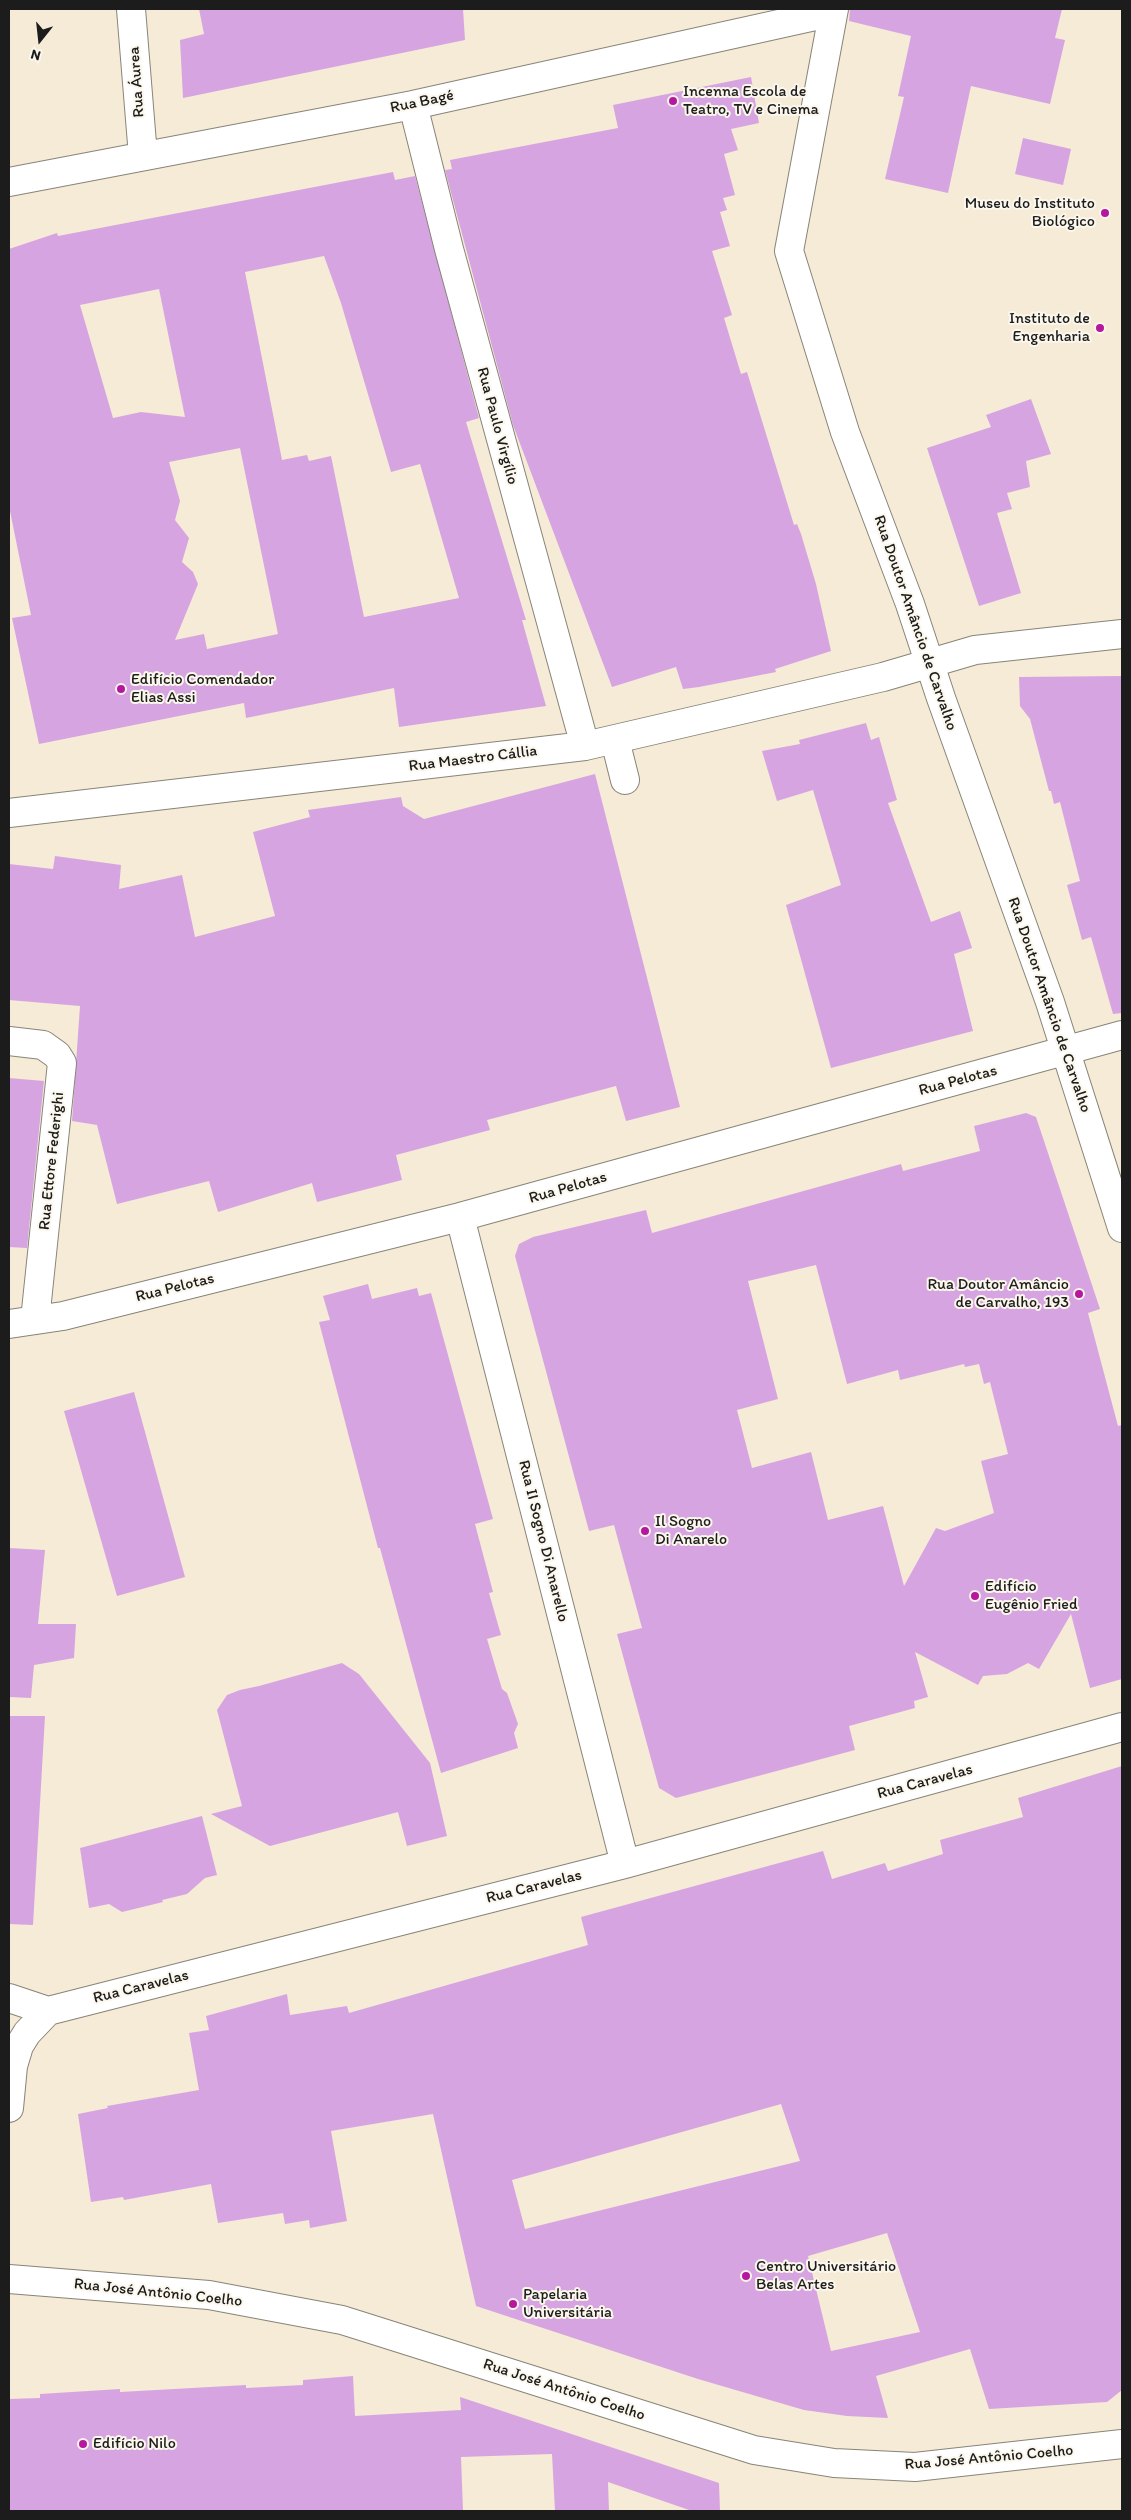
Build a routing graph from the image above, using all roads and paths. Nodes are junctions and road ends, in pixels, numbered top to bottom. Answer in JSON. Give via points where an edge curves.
{"nodes":[{"id":1,"x":131,"y":9,"type":"edge"},
{"id":2,"x":833,"y":10,"type":"edge"},
{"id":3,"x":413,"y":105,"type":"junction"},
{"id":4,"x":143,"y":156,"type":"junction"},
{"id":5,"x":9,"y":182,"type":"edge"},
{"id":6,"x":1122,"y":634,"type":"edge"},
{"id":7,"x":930,"y":663,"type":"junction"},
{"id":8,"x":615,"y":740,"type":"junction"},
{"id":9,"x":585,"y":746,"type":"junction"},
{"id":10,"x":625,"y":780,"type":"dead end"},
{"id":11,"x":9,"y":813,"type":"edge"},
{"id":12,"x":1122,"y":1035,"type":"edge"},
{"id":13,"x":9,"y":1041,"type":"edge"},
{"id":14,"x":1066,"y":1051,"type":"junction"},
{"id":15,"x":460,"y":1218,"type":"junction"},
{"id":16,"x":1122,"y":1228,"type":"edge"},
{"id":17,"x":35,"y":1320,"type":"junction"},
{"id":18,"x":9,"y":1324,"type":"edge"},
{"id":19,"x":1122,"y":1727,"type":"edge"},
{"id":20,"x":625,"y":1864,"type":"junction"},
{"id":21,"x":9,"y":1998,"type":"edge"},
{"id":22,"x":48,"y":2010,"type":"junction"},
{"id":23,"x":9,"y":2108,"type":"edge"},
{"id":24,"x":9,"y":2279,"type":"edge"},
{"id":25,"x":1122,"y":2444,"type":"edge"}],
"edges":[{"from":1,"to":4,"type":"street","name":"Rua Áurea"},
{"from":2,"to":3,"type":"street","name":"Rua Bagé"},
{"from":2,"to":7,"type":"street","name":"Rua Doutor Amâncio de Carvalho","via":[[789,251],[845,432]]},
{"from":3,"to":4,"type":"street","name":"Rua Bagé"},
{"from":3,"to":9,"type":"street","name":"Rua Paulo Virgílio","via":[[448,249]]},
{"from":4,"to":5,"type":"street","name":"Rua Bagé"},
{"from":6,"to":7,"type":"street","name":"Rua Maestro Cállia","via":[[975,650]]},
{"from":7,"to":8,"type":"street","name":"Rua Maestro Cállia"},
{"from":7,"to":14,"type":"street","name":"Rua Doutor Amâncio de Carvalho"},
{"from":8,"to":9,"type":"street","name":"Rua Maestro Cállia"},
{"from":8,"to":10,"type":"street"},
{"from":9,"to":11,"type":"street","name":"Rua Maestro Cállia"},
{"from":12,"to":14,"type":"street","name":"Rua Pelotas"},
{"from":13,"to":17,"type":"street","name":"Rua Ettore Federighi","via":[[42,1045],[62,1063]]},
{"from":14,"to":15,"type":"street","name":"Rua Pelotas"},
{"from":14,"to":16,"type":"street","name":"Rua Doutor Amâncio de Carvalho"},
{"from":15,"to":17,"type":"street","name":"Rua Pelotas","via":[[63,1316]]},
{"from":15,"to":20,"type":"street","name":"Rua II Sogno Di Anarello"},
{"from":17,"to":18,"type":"street","name":"Rua Pelotas"},
{"from":19,"to":20,"type":"street","name":"Rua Caravelas"},
{"from":20,"to":22,"type":"street","name":"Rua Caravelas"},
{"from":21,"to":22,"type":"street"},
{"from":22,"to":23,"type":"street","via":[[19,2046],[13,2066]]},
{"from":24,"to":25,"type":"street","name":"Rua José Antônio Coelho","via":[[209,2295],[342,2320],[754,2450],[834,2463],[915,2468]]}]}
